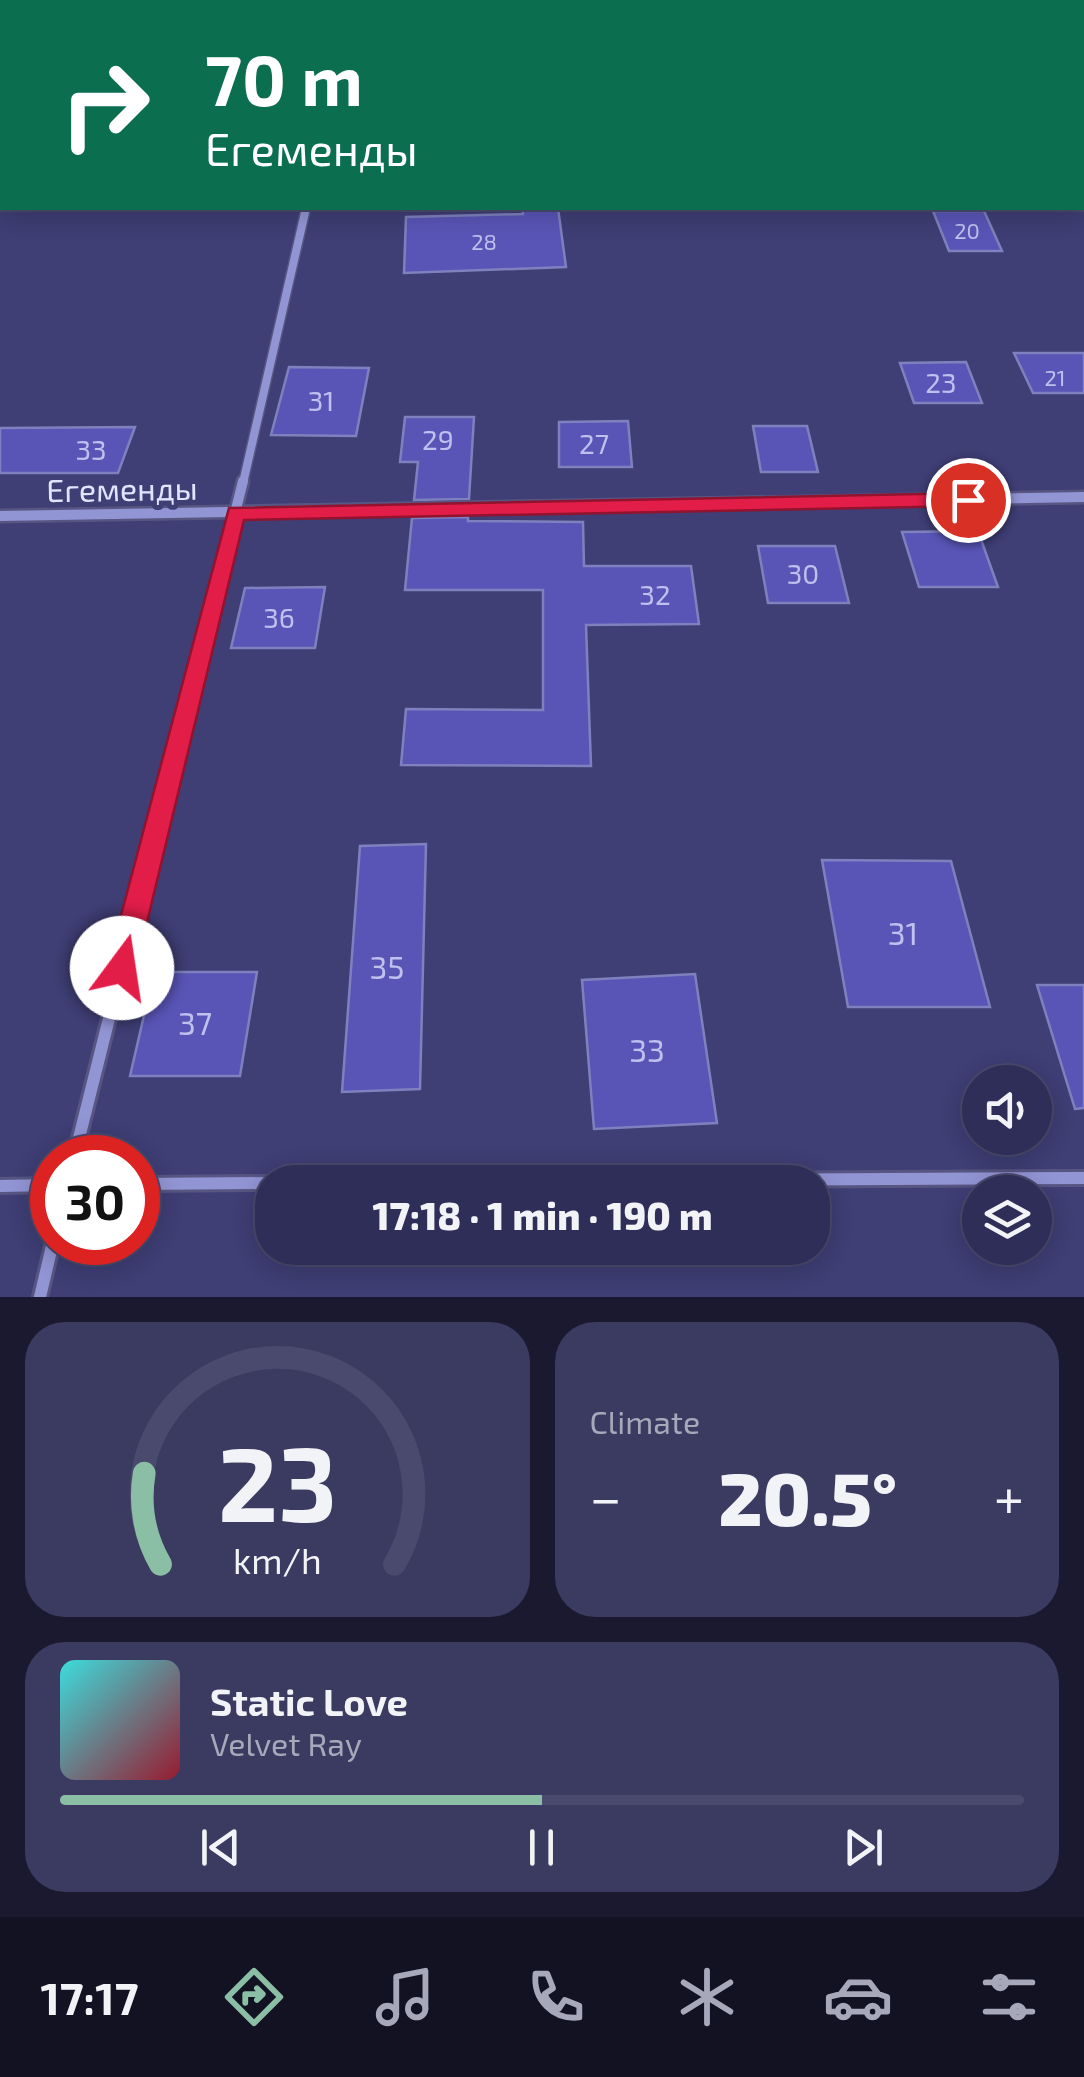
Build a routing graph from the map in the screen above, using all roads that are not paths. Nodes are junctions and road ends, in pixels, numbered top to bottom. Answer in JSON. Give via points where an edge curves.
{"nodes":[{"id":1,"x":306,"y":210,"type":"edge"},
{"id":2,"x":1084,"y":497,"type":"edge"},
{"id":3,"x":236,"y":513,"type":"junction"},
{"id":4,"x":0,"y":516,"type":"edge"},
{"id":5,"x":80,"y":1135,"type":"edge"},
{"id":6,"x":1084,"y":1178,"type":"edge"},
{"id":7,"x":830,"y":1179,"type":"edge"},
{"id":8,"x":255,"y":1183,"type":"edge"},
{"id":9,"x":160,"y":1184,"type":"edge"},
{"id":10,"x":30,"y":1185,"type":"edge"},
{"id":11,"x":0,"y":1186,"type":"edge"},
{"id":12,"x":48,"y":1265,"type":"edge"},
{"id":13,"x":40,"y":1297,"type":"edge"}],
"edges":[{"from":1,"to":3,"type":"street"},
{"from":2,"to":3,"type":"street","name":"Егеменды"},
{"from":3,"to":4,"type":"street","name":"Егеменды"},
{"from":3,"to":5,"type":"street"},
{"from":6,"to":7,"type":"street"},
{"from":8,"to":9,"type":"street"},
{"from":10,"to":11,"type":"street"},
{"from":12,"to":13,"type":"street"}]}
